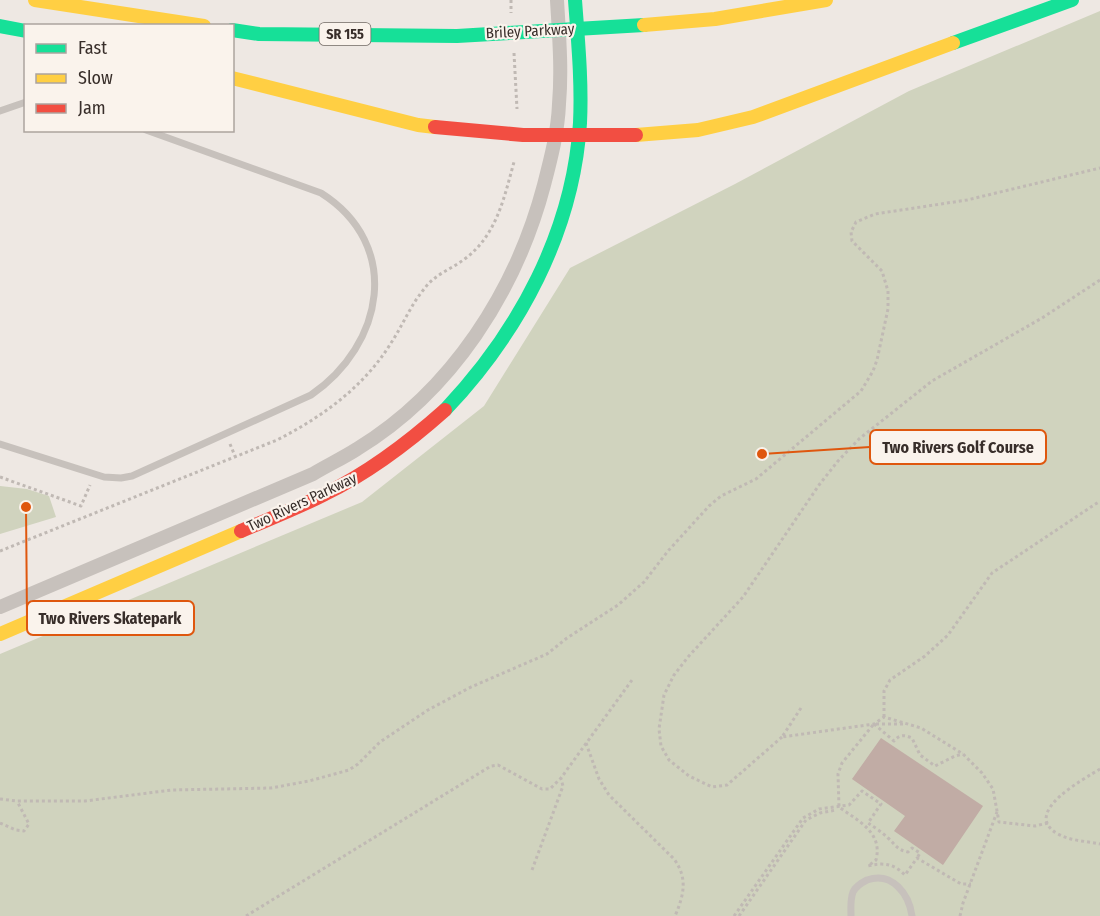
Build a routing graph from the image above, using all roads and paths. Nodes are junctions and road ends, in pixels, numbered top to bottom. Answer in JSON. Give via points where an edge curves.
{"nodes":[{"id":1,"x":35,"y":0,"type":"edge"},
{"id":2,"x":557,"y":0,"type":"edge"},
{"id":3,"x":575,"y":0,"type":"edge"},
{"id":4,"x":826,"y":0,"type":"edge"},
{"id":5,"x":1072,"y":0,"type":"edge"},
{"id":6,"x":191,"y":24,"type":"edge"},
{"id":7,"x":0,"y":26,"type":"edge"},
{"id":8,"x":234,"y":30,"type":"edge"},
{"id":9,"x":24,"y":31,"type":"edge"},
{"id":10,"x":234,"y":79,"type":"edge"},
{"id":11,"x":24,"y":103,"type":"edge"},
{"id":12,"x":0,"y":111,"type":"edge"},
{"id":13,"x":152,"y":132,"type":"edge"},
{"id":14,"x":555,"y":134,"type":"junction"},
{"id":15,"x":579,"y":134,"type":"junction"},
{"id":16,"x":1100,"y":168,"type":"edge"},
{"id":17,"x":1100,"y":280,"type":"edge"},
{"id":18,"x":228,"y":438,"type":"dead end"},
{"id":19,"x":0,"y":444,"type":"edge"},
{"id":20,"x":235,"y":456,"type":"dead end"},
{"id":21,"x":94,"y":474,"type":"junction"},
{"id":22,"x":0,"y":477,"type":"edge"},
{"id":23,"x":1100,"y":501,"type":"edge"},
{"id":24,"x":0,"y":607,"type":"edge"},
{"id":25,"x":0,"y":634,"type":"edge"},
{"id":26,"x":632,"y":680,"type":"dead end"},
{"id":27,"x":801,"y":708,"type":"dead end"},
{"id":28,"x":884,"y":717,"type":"junction"},
{"id":29,"x":874,"y":724,"type":"junction"},
{"id":30,"x":906,"y":724,"type":"junction"},
{"id":31,"x":782,"y":737,"type":"junction"},
{"id":32,"x":586,"y":743,"type":"junction"},
{"id":33,"x":963,"y":754,"type":"junction"},
{"id":34,"x":1100,"y":769,"type":"edge"},
{"id":35,"x":561,"y":778,"type":"junction"},
{"id":36,"x":0,"y":799,"type":"edge"},
{"id":37,"x":17,"y":801,"type":"junction"},
{"id":38,"x":838,"y":808,"type":"junction"},
{"id":39,"x":997,"y":811,"type":"junction"},
{"id":40,"x":999,"y":822,"type":"junction"},
{"id":41,"x":0,"y":823,"type":"edge"},
{"id":42,"x":1048,"y":823,"type":"junction"},
{"id":43,"x":992,"y":826,"type":"junction"},
{"id":44,"x":1100,"y":844,"type":"edge"},
{"id":45,"x":917,"y":858,"type":"junction"},
{"id":46,"x":532,"y":870,"type":"dead end"},
{"id":47,"x":971,"y":884,"type":"junction"},
{"id":48,"x":246,"y":916,"type":"edge"},
{"id":49,"x":675,"y":916,"type":"edge"},
{"id":50,"x":734,"y":916,"type":"edge"},
{"id":51,"x":739,"y":916,"type":"edge"},
{"id":52,"x":851,"y":916,"type":"edge"},
{"id":53,"x":912,"y":916,"type":"edge"},
{"id":54,"x":960,"y":916,"type":"edge"}],
"edges":[{"from":1,"to":6,"type":"main road"},
{"from":2,"to":14,"type":"street","name":"Two Rivers Parkway","via":[[561,60]]},
{"from":3,"to":15,"type":"main road","name":"Two Rivers Parkway"},
{"from":4,"to":8,"type":"main road","name":"Briley Parkway","number":"SR 155","via":[[715,19],[457,36],[259,34]]},
{"from":5,"to":15,"type":"main road","via":[[753,117],[698,130],[648,135]]},
{"from":7,"to":9,"type":"main road"},
{"from":10,"to":14,"type":"main road","via":[[418,125],[524,135]]},
{"from":11,"to":12,"type":"lane"},
{"from":13,"to":21,"type":"lane","via":[[321,193],[331,200],[348,215],[366,245],[374,279],[373,309],[350,360],[311,395],[132,476],[115,479]]},
{"from":14,"to":15,"type":"main road"},
{"from":14,"to":24,"type":"street","name":"Two Rivers Parkway","via":[[536,213],[499,299],[465,350],[400,417],[314,474]]},
{"from":15,"to":25,"type":"main road","name":"Two Rivers Parkway","via":[[565,211],[520,311],[491,357],[456,399],[416,436],[372,469],[324,495]]},
{"from":16,"to":37,"type":"path","via":[[967,200],[875,214],[856,222],[852,242],[882,271],[888,300],[873,371],[861,391],[756,479],[721,496],[644,582],[618,605],[547,654],[428,710],[380,742],[349,770],[271,788],[172,790],[85,801]]},
{"from":17,"to":31,"type":"path","via":[[932,381],[859,439],[819,485],[743,597],[674,675],[664,695],[658,729],[661,746],[669,760],[688,776],[712,787],[727,785]]},
{"from":18,"to":20,"type":"path"},
{"from":19,"to":21,"type":"lane"},
{"from":21,"to":22,"type":"path","via":[[81,506]]},
{"from":23,"to":28,"type":"path","via":[[992,573],[948,635],[926,656],[890,680],[884,691]]},
{"from":26,"to":32,"type":"path"},
{"from":27,"to":31,"type":"path"},
{"from":28,"to":29,"type":"path"},
{"from":28,"to":30,"type":"path"},
{"from":29,"to":30,"type":"path"},
{"from":29,"to":31,"type":"path"},
{"from":29,"to":33,"type":"path","via":[[894,741],[904,735],[912,738],[920,755],[934,766]]},
{"from":29,"to":38,"type":"path","via":[[842,763],[838,774]]},
{"from":30,"to":33,"type":"path","via":[[921,728]]},
{"from":32,"to":35,"type":"path"},
{"from":32,"to":49,"type":"path","via":[[609,795],[681,869],[684,890]]},
{"from":33,"to":39,"type":"path","via":[[993,789]]},
{"from":34,"to":42,"type":"path","via":[[1051,804]]},
{"from":35,"to":46,"type":"path","via":[[563,786]]},
{"from":35,"to":48,"type":"path","via":[[546,791],[498,765],[491,766]]},
{"from":36,"to":37,"type":"path"},
{"from":37,"to":41,"type":"path","via":[[29,824],[24,831]]},
{"from":38,"to":45,"type":"path","via":[[861,821],[873,836],[878,853],[868,866],[886,864],[905,875]]},
{"from":38,"to":45,"type":"path","via":[[849,805],[862,791],[881,804],[868,823],[901,851],[912,848],[920,853]]},
{"from":38,"to":50,"type":"path","via":[[813,811],[803,818]]},
{"from":38,"to":51,"type":"path","via":[[806,820]]},
{"from":39,"to":40,"type":"path"},
{"from":39,"to":43,"type":"path"},
{"from":40,"to":42,"type":"path","via":[[1035,826]]},
{"from":40,"to":43,"type":"path"},
{"from":42,"to":44,"type":"path","via":[[1059,835]]},
{"from":43,"to":47,"type":"path"},
{"from":45,"to":47,"type":"path","via":[[961,884]]},
{"from":47,"to":54,"type":"path"},
{"from":52,"to":53,"type":"lane","via":[[856,888],[880,878],[903,892]]}]}
